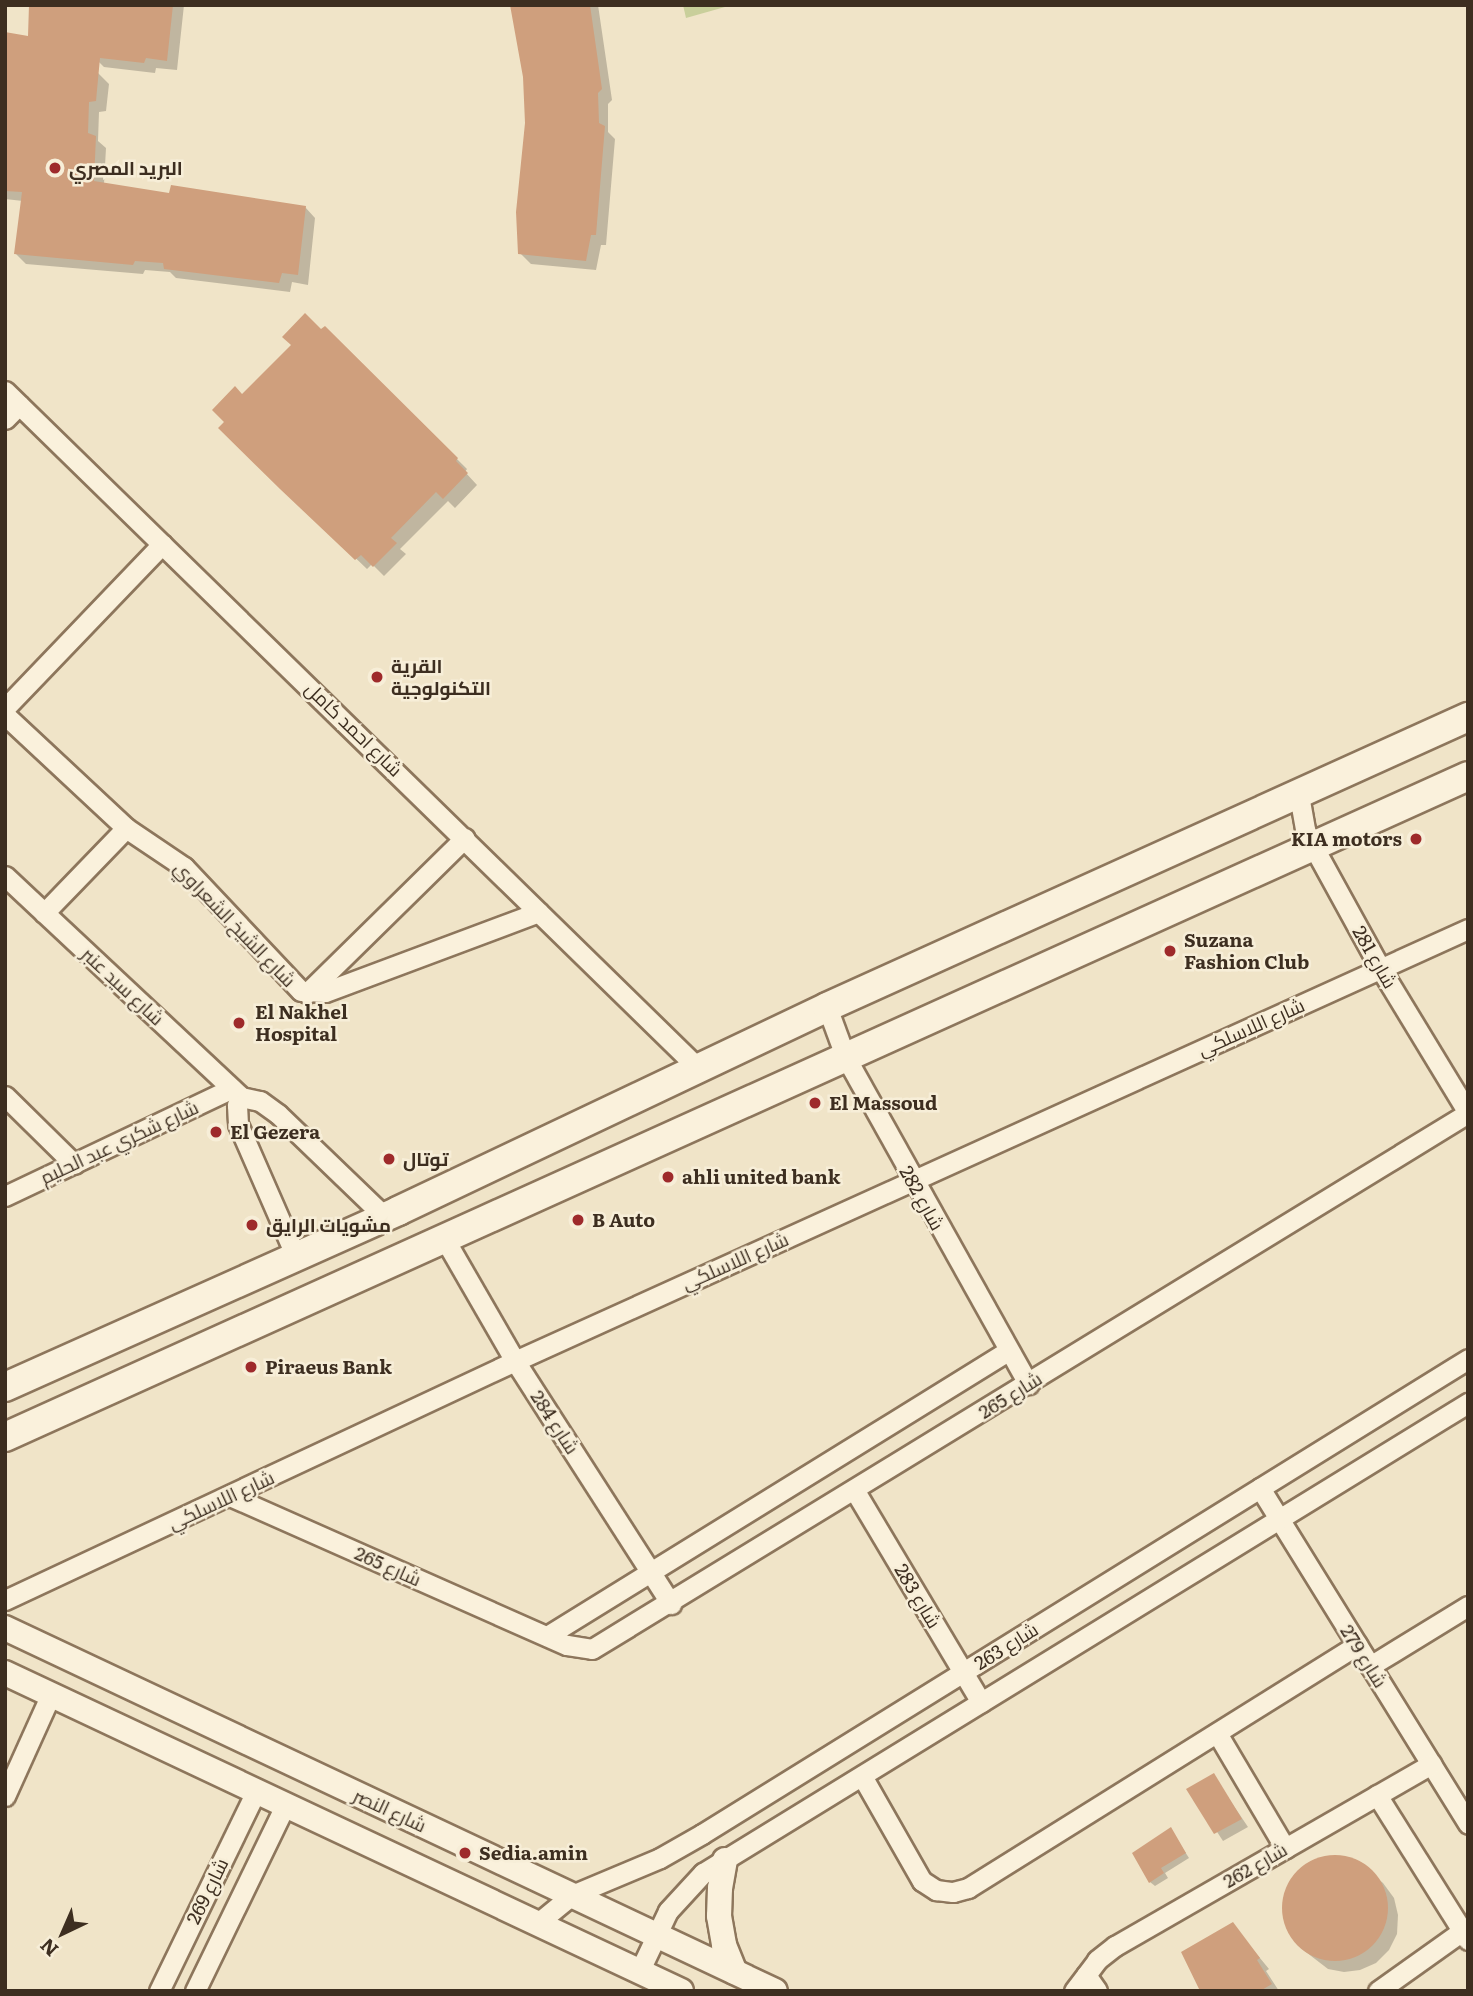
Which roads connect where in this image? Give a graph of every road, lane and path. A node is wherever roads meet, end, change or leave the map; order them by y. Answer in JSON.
{"nodes":[{"id":1,"x":12,"y":398,"type":"edge"},
{"id":2,"x":5,"y":419,"type":"edge"},
{"id":3,"x":162,"y":544,"type":"junction"},
{"id":4,"x":5,"y":708,"type":"edge"},
{"id":5,"x":5,"y":715,"type":"edge"},
{"id":6,"x":1468,"y":717,"type":"edge"},
{"id":7,"x":1468,"y":776,"type":"edge"},
{"id":8,"x":1299,"y":795,"type":"junction"},
{"id":9,"x":126,"y":828,"type":"junction"},
{"id":10,"x":465,"y":838,"type":"junction"},
{"id":11,"x":1313,"y":846,"type":"junction"},
{"id":12,"x":5,"y":876,"type":"edge"},
{"id":13,"x":540,"y":912,"type":"junction"},
{"id":14,"x":44,"y":913,"type":"junction"},
{"id":15,"x":1468,"y":929,"type":"edge"},
{"id":16,"x":1380,"y":968,"type":"junction"},
{"id":17,"x":307,"y":993,"type":"junction"},
{"id":18,"x":827,"y":1007,"type":"junction"},
{"id":19,"x":845,"y":1056,"type":"junction"},
{"id":20,"x":700,"y":1070,"type":"junction"},
{"id":21,"x":236,"y":1093,"type":"junction"},
{"id":22,"x":5,"y":1096,"type":"edge"},
{"id":23,"x":1468,"y":1113,"type":"edge"},
{"id":24,"x":74,"y":1164,"type":"junction"},
{"id":25,"x":912,"y":1180,"type":"junction"},
{"id":26,"x":5,"y":1196,"type":"edge"},
{"id":27,"x":384,"y":1217,"type":"junction"},
{"id":28,"x":444,"y":1238,"type":"junction"},
{"id":29,"x":296,"y":1257,"type":"junction"},
{"id":30,"x":1008,"y":1351,"type":"junction"},
{"id":31,"x":1468,"y":1359,"type":"edge"},
{"id":32,"x":515,"y":1361,"type":"junction"},
{"id":33,"x":1028,"y":1384,"type":"junction"},
{"id":34,"x":5,"y":1387,"type":"edge"},
{"id":35,"x":1468,"y":1403,"type":"edge"},
{"id":36,"x":5,"y":1437,"type":"edge"},
{"id":37,"x":1260,"y":1488,"type":"junction"},
{"id":38,"x":855,"y":1490,"type":"junction"},
{"id":39,"x":230,"y":1496,"type":"junction"},
{"id":40,"x":1279,"y":1519,"type":"junction"},
{"id":41,"x":650,"y":1572,"type":"junction"},
{"id":42,"x":5,"y":1600,"type":"edge"},
{"id":43,"x":671,"y":1604,"type":"junction"},
{"id":44,"x":1468,"y":1606,"type":"edge"},
{"id":45,"x":5,"y":1628,"type":"edge"},
{"id":46,"x":547,"y":1636,"type":"junction"},
{"id":47,"x":1357,"y":1645,"type":"junction"},
{"id":48,"x":1370,"y":1666,"type":"junction"},
{"id":49,"x":963,"y":1672,"type":"junction"},
{"id":50,"x":5,"y":1673,"type":"edge"},
{"id":51,"x":51,"y":1694,"type":"junction"},
{"id":52,"x":981,"y":1702,"type":"junction"},
{"id":53,"x":1217,"y":1732,"type":"junction"},
{"id":54,"x":1431,"y":1764,"type":"junction"},
{"id":55,"x":862,"y":1776,"type":"junction"},
{"id":56,"x":256,"y":1791,"type":"junction"},
{"id":57,"x":1377,"y":1795,"type":"junction"},
{"id":58,"x":5,"y":1796,"type":"edge"},
{"id":59,"x":286,"y":1804,"type":"junction"},
{"id":60,"x":1468,"y":1824,"type":"edge"},
{"id":61,"x":1285,"y":1848,"type":"junction"},
{"id":62,"x":726,"y":1860,"type":"junction"},
{"id":63,"x":572,"y":1895,"type":"junction"},
{"id":64,"x":539,"y":1922,"type":"junction"},
{"id":65,"x":656,"y":1935,"type":"junction"},
{"id":66,"x":1465,"y":1936,"type":"edge"},
{"id":67,"x":640,"y":1970,"type":"junction"},
{"id":68,"x":734,"y":1972,"type":"junction"},
{"id":69,"x":1086,"y":1986,"type":"edge"},
{"id":70,"x":159,"y":1991,"type":"edge"},
{"id":71,"x":195,"y":1991,"type":"edge"},
{"id":72,"x":681,"y":1991,"type":"edge"},
{"id":73,"x":775,"y":1991,"type":"edge"},
{"id":74,"x":1378,"y":1991,"type":"edge"}],
"edges":[{"from":1,"to":2,"type":"street"},
{"from":1,"to":3,"type":"street","name":"شارع احمد كامل"},
{"from":3,"to":4,"type":"street"},
{"from":3,"to":10,"type":"street","name":"شارع احمد كامل"},
{"from":5,"to":9,"type":"street","name":"شارع الشيخ الشعراوي"},
{"from":6,"to":8,"type":"main road"},
{"from":7,"to":11,"type":"main road"},
{"from":8,"to":11,"type":"street","name":"شارع 281"},
{"from":8,"to":18,"type":"main road"},
{"from":9,"to":14,"type":"street"},
{"from":9,"to":17,"type":"street","name":"شارع الشيخ الشعراوي"},
{"from":10,"to":13,"type":"street","name":"شارع احمد كامل"},
{"from":10,"to":17,"type":"street","name":"شارع الشيخ الشعراوي"},
{"from":11,"to":16,"type":"street","name":"شارع 281"},
{"from":11,"to":19,"type":"main road"},
{"from":12,"to":14,"type":"street","name":"شارع سيد عنبر"},
{"from":13,"to":17,"type":"street","name":"شارع الشيخ الشعراوي"},
{"from":13,"to":20,"type":"street","name":"شارع احمد كامل"},
{"from":14,"to":21,"type":"street","name":"شارع سيد عنبر"},
{"from":15,"to":16,"type":"street","name":"شارع اللاسلكي"},
{"from":16,"to":23,"type":"street","name":"شارع 281"},
{"from":16,"to":25,"type":"street","name":"شارع اللاسلكي"},
{"from":18,"to":19,"type":"street","name":"شارع 282"},
{"from":18,"to":20,"type":"main road"},
{"from":19,"to":25,"type":"street","name":"شارع 282"},
{"from":19,"to":28,"type":"main road"},
{"from":20,"to":27,"type":"main road"},
{"from":21,"to":24,"type":"street","name":"شارع شكري عبد الحليم"},
{"from":21,"to":27,"type":"street","name":"شارع سيد عنبر"},
{"from":21,"to":29,"type":"street"},
{"from":22,"to":24,"type":"street"},
{"from":23,"to":33,"type":"street","name":"شارع 265"},
{"from":24,"to":26,"type":"street","name":"شارع شكري عبد الحليم"},
{"from":25,"to":30,"type":"street","name":"شارع 282"},
{"from":25,"to":32,"type":"street","name":"شارع اللاسلكي"},
{"from":27,"to":29,"type":"main road"},
{"from":28,"to":32,"type":"street","name":"شارع 284"},
{"from":28,"to":36,"type":"main road"},
{"from":29,"to":34,"type":"main road"},
{"from":30,"to":33,"type":"street","name":"شارع 282"},
{"from":30,"to":41,"type":"street","name":"شارع 265"},
{"from":31,"to":37,"type":"street","name":"شارع 263"},
{"from":32,"to":39,"type":"street","name":"شارع اللاسلكي"},
{"from":32,"to":41,"type":"street","name":"شارع 284"},
{"from":33,"to":38,"type":"street","name":"شارع 265"},
{"from":35,"to":40,"type":"street","name":"شارع 263"},
{"from":37,"to":40,"type":"street","name":"شارع 279"},
{"from":37,"to":49,"type":"street","name":"شارع 263"},
{"from":38,"to":43,"type":"street","name":"شارع 265"},
{"from":38,"to":49,"type":"street","name":"شارع 283"},
{"from":39,"to":42,"type":"street","name":"شارع اللاسلكي"},
{"from":39,"to":46,"type":"street","name":"شارع 265"},
{"from":40,"to":47,"type":"street","name":"شارع 279"},
{"from":40,"to":52,"type":"street","name":"شارع 263"},
{"from":41,"to":43,"type":"street","name":"شارع 284"},
{"from":41,"to":46,"type":"street","name":"شارع 265"},
{"from":43,"to":46,"type":"street","name":"شارع 265"},
{"from":44,"to":48,"type":"street"},
{"from":45,"to":63,"type":"street","name":"شارع النصر"},
{"from":47,"to":48,"type":"street","name":"شارع 279"},
{"from":47,"to":53,"type":"street"},
{"from":48,"to":54,"type":"street","name":"شارع 279"},
{"from":49,"to":52,"type":"street","name":"شارع 283"},
{"from":49,"to":63,"type":"street","name":"شارع 263"},
{"from":50,"to":51,"type":"street","name":"شارع النصر"},
{"from":51,"to":56,"type":"street","name":"شارع النصر"},
{"from":51,"to":58,"type":"street"},
{"from":52,"to":55,"type":"street","name":"شارع 263"},
{"from":53,"to":55,"type":"street"},
{"from":53,"to":61,"type":"street"},
{"from":54,"to":57,"type":"street","name":"شارع 262"},
{"from":54,"to":60,"type":"street","name":"شارع 279"},
{"from":55,"to":62,"type":"street","name":"شارع 263"},
{"from":56,"to":59,"type":"street","name":"شارع النصر"},
{"from":56,"to":70,"type":"street","name":"شارع 269"},
{"from":57,"to":61,"type":"street","name":"شارع 262"},
{"from":57,"to":66,"type":"street"},
{"from":59,"to":64,"type":"street","name":"شارع النصر"},
{"from":59,"to":71,"type":"street","name":"شارع 269"},
{"from":61,"to":69,"type":"street","name":"شارع 262"},
{"from":62,"to":65,"type":"street","name":"شارع 263"},
{"from":62,"to":68,"type":"street"},
{"from":63,"to":64,"type":"street","name":"شارع 263"},
{"from":63,"to":65,"type":"street","name":"شارع النصر"},
{"from":64,"to":67,"type":"street","name":"شارع النصر"},
{"from":65,"to":67,"type":"street","name":"شارع 263"},
{"from":65,"to":68,"type":"street","name":"شارع النصر"},
{"from":66,"to":74,"type":"street"},
{"from":67,"to":72,"type":"street","name":"شارع النصر"},
{"from":68,"to":73,"type":"street","name":"شارع النصر"}]}
